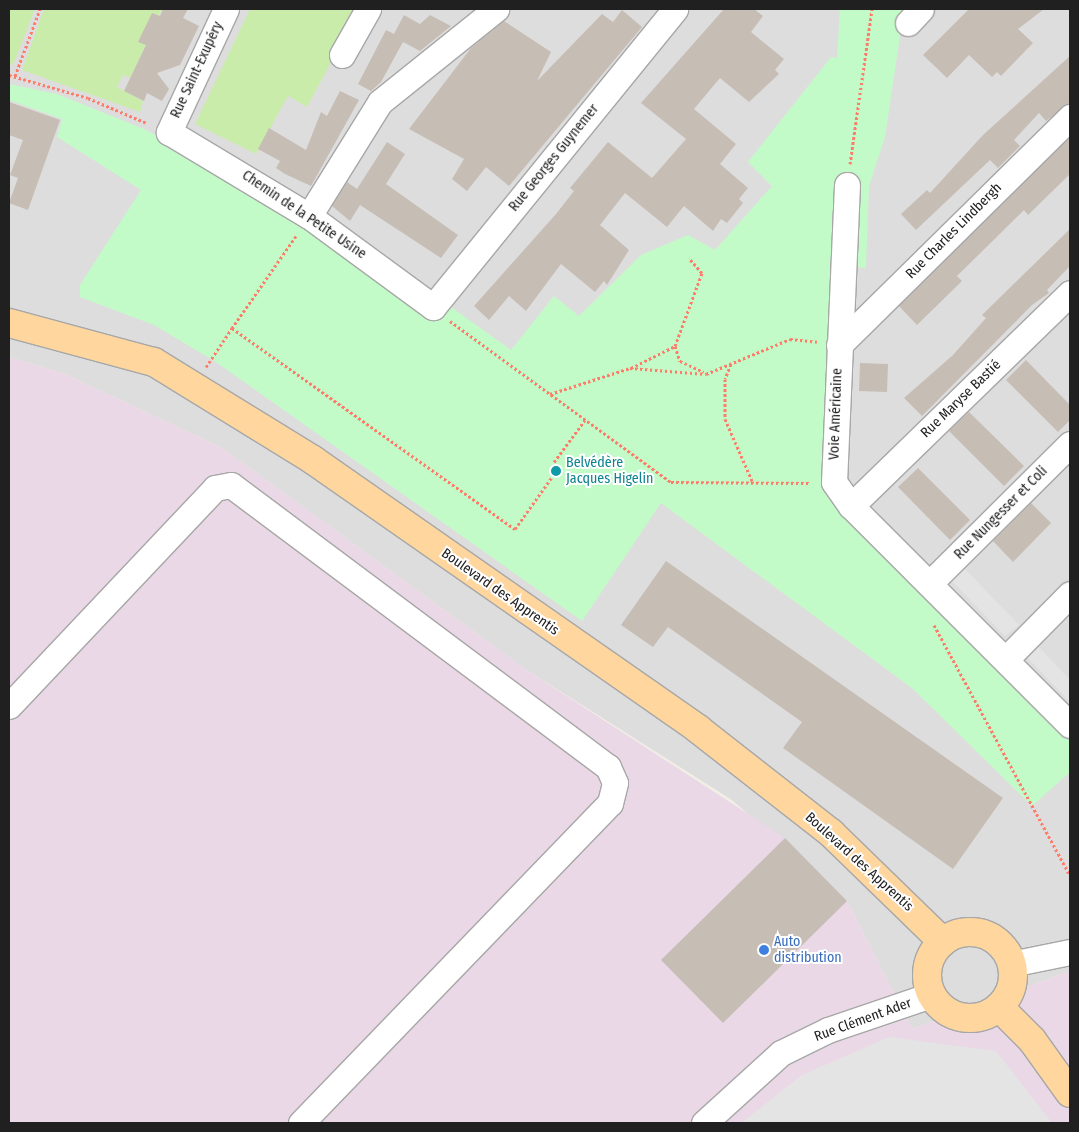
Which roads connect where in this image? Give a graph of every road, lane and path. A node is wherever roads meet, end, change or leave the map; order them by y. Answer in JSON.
{"nodes":[{"id":1,"x":40,"y":9,"type":"edge"},
{"id":2,"x":226,"y":9,"type":"edge"},
{"id":3,"x":368,"y":9,"type":"edge"},
{"id":4,"x":496,"y":9,"type":"edge"},
{"id":5,"x":674,"y":9,"type":"edge"},
{"id":6,"x":872,"y":9,"type":"edge"},
{"id":7,"x":342,"y":55,"type":"dead end"},
{"id":8,"x":9,"y":75,"type":"edge"},
{"id":9,"x":14,"y":76,"type":"junction"},
{"id":10,"x":1070,"y":117,"type":"edge"},
{"id":11,"x":169,"y":132,"type":"junction"},
{"id":12,"x":846,"y":185,"type":"joint"},
{"id":13,"x":309,"y":216,"type":"junction"},
{"id":14,"x":281,"y":257,"type":"dead end"},
{"id":15,"x":689,"y":258,"type":"dead end"},
{"id":16,"x":1070,"y":293,"type":"edge"},
{"id":17,"x":433,"y":307,"type":"junction"},
{"id":18,"x":9,"y":323,"type":"edge"},
{"id":19,"x":232,"y":328,"type":"junction"},
{"id":20,"x":839,"y":345,"type":"junction"},
{"id":21,"x":675,"y":346,"type":"junction"},
{"id":22,"x":731,"y":363,"type":"junction"},
{"id":23,"x":630,"y":368,"type":"junction"},
{"id":24,"x":204,"y":369,"type":"dead end"},
{"id":25,"x":706,"y":374,"type":"junction"},
{"id":26,"x":549,"y":394,"type":"junction"},
{"id":27,"x":585,"y":420,"type":"junction"},
{"id":28,"x":1070,"y":444,"type":"edge"},
{"id":29,"x":554,"y":462,"type":"dead end"},
{"id":30,"x":552,"y":477,"type":"dead end"},
{"id":31,"x":834,"y":482,"type":"junction"},
{"id":32,"x":753,"y":483,"type":"junction"},
{"id":33,"x":851,"y":506,"type":"junction"},
{"id":34,"x":931,"y":582,"type":"junction"},
{"id":35,"x":1070,"y":594,"type":"edge"},
{"id":36,"x":932,"y":622,"type":"dead end"},
{"id":37,"x":1006,"y":659,"type":"junction"},
{"id":38,"x":9,"y":706,"type":"edge"},
{"id":39,"x":1070,"y":725,"type":"edge"},
{"id":40,"x":1070,"y":875,"type":"edge"},
{"id":41,"x":943,"y":942,"type":"junction"},
{"id":42,"x":1070,"y":952,"type":"edge"},
{"id":43,"x":1011,"y":964,"type":"junction"},
{"id":44,"x":931,"y":995,"type":"junction"},
{"id":45,"x":999,"y":1007,"type":"junction"},
{"id":46,"x":1070,"y":1093,"type":"edge"},
{"id":47,"x":300,"y":1123,"type":"edge"},
{"id":48,"x":704,"y":1123,"type":"edge"}],
"edges":[{"from":1,"to":9,"type":"path"},
{"from":2,"to":11,"type":"street","name":"Rue Saint-Exupéry"},
{"from":3,"to":7,"type":"street"},
{"from":4,"to":13,"type":"street"},
{"from":5,"to":17,"type":"street","name":"Rue Georges Guynemer"},
{"from":6,"to":12,"type":"path"},
{"from":8,"to":9,"type":"path"},
{"from":9,"to":11,"type":"path"},
{"from":10,"to":20,"type":"street","name":"Rue Charles Lindbergh"},
{"from":11,"to":13,"type":"street","name":"Chemin de la Petite Usine"},
{"from":12,"to":20,"type":"street","name":"Voie Américaine"},
{"from":13,"to":17,"type":"street","name":"Chemin de la Petite Usine"},
{"from":14,"to":19,"type":"path"},
{"from":15,"to":21,"type":"path"},
{"from":16,"to":33,"type":"street","name":"Rue Maryse Bastié"},
{"from":17,"to":26,"type":"path"},
{"from":18,"to":41,"type":"main road","name":"Boulevard des Apprentis"},
{"from":19,"to":24,"type":"path"},
{"from":19,"to":30,"type":"path"},
{"from":20,"to":22,"type":"path"},
{"from":20,"to":31,"type":"street","name":"Voie Américaine"},
{"from":21,"to":23,"type":"path"},
{"from":21,"to":25,"type":"path"},
{"from":22,"to":25,"type":"path"},
{"from":22,"to":32,"type":"path"},
{"from":23,"to":25,"type":"path"},
{"from":23,"to":26,"type":"path"},
{"from":26,"to":27,"type":"path"},
{"from":27,"to":29,"type":"path"},
{"from":27,"to":32,"type":"path"},
{"from":28,"to":34,"type":"street","name":"Rue Nungesser et Coli"},
{"from":31,"to":32,"type":"path"},
{"from":31,"to":33,"type":"street"},
{"from":33,"to":34,"type":"street"},
{"from":34,"to":37,"type":"street"},
{"from":35,"to":37,"type":"street"},
{"from":36,"to":40,"type":"path"},
{"from":37,"to":39,"type":"street"},
{"from":38,"to":47,"type":"street"},
{"from":41,"to":43,"type":"main road"},
{"from":41,"to":44,"type":"main road"},
{"from":42,"to":43,"type":"street"},
{"from":43,"to":45,"type":"main road"},
{"from":44,"to":45,"type":"main road"},
{"from":44,"to":48,"type":"street","name":"Rue Clément Ader"},
{"from":45,"to":46,"type":"main road"}]}
